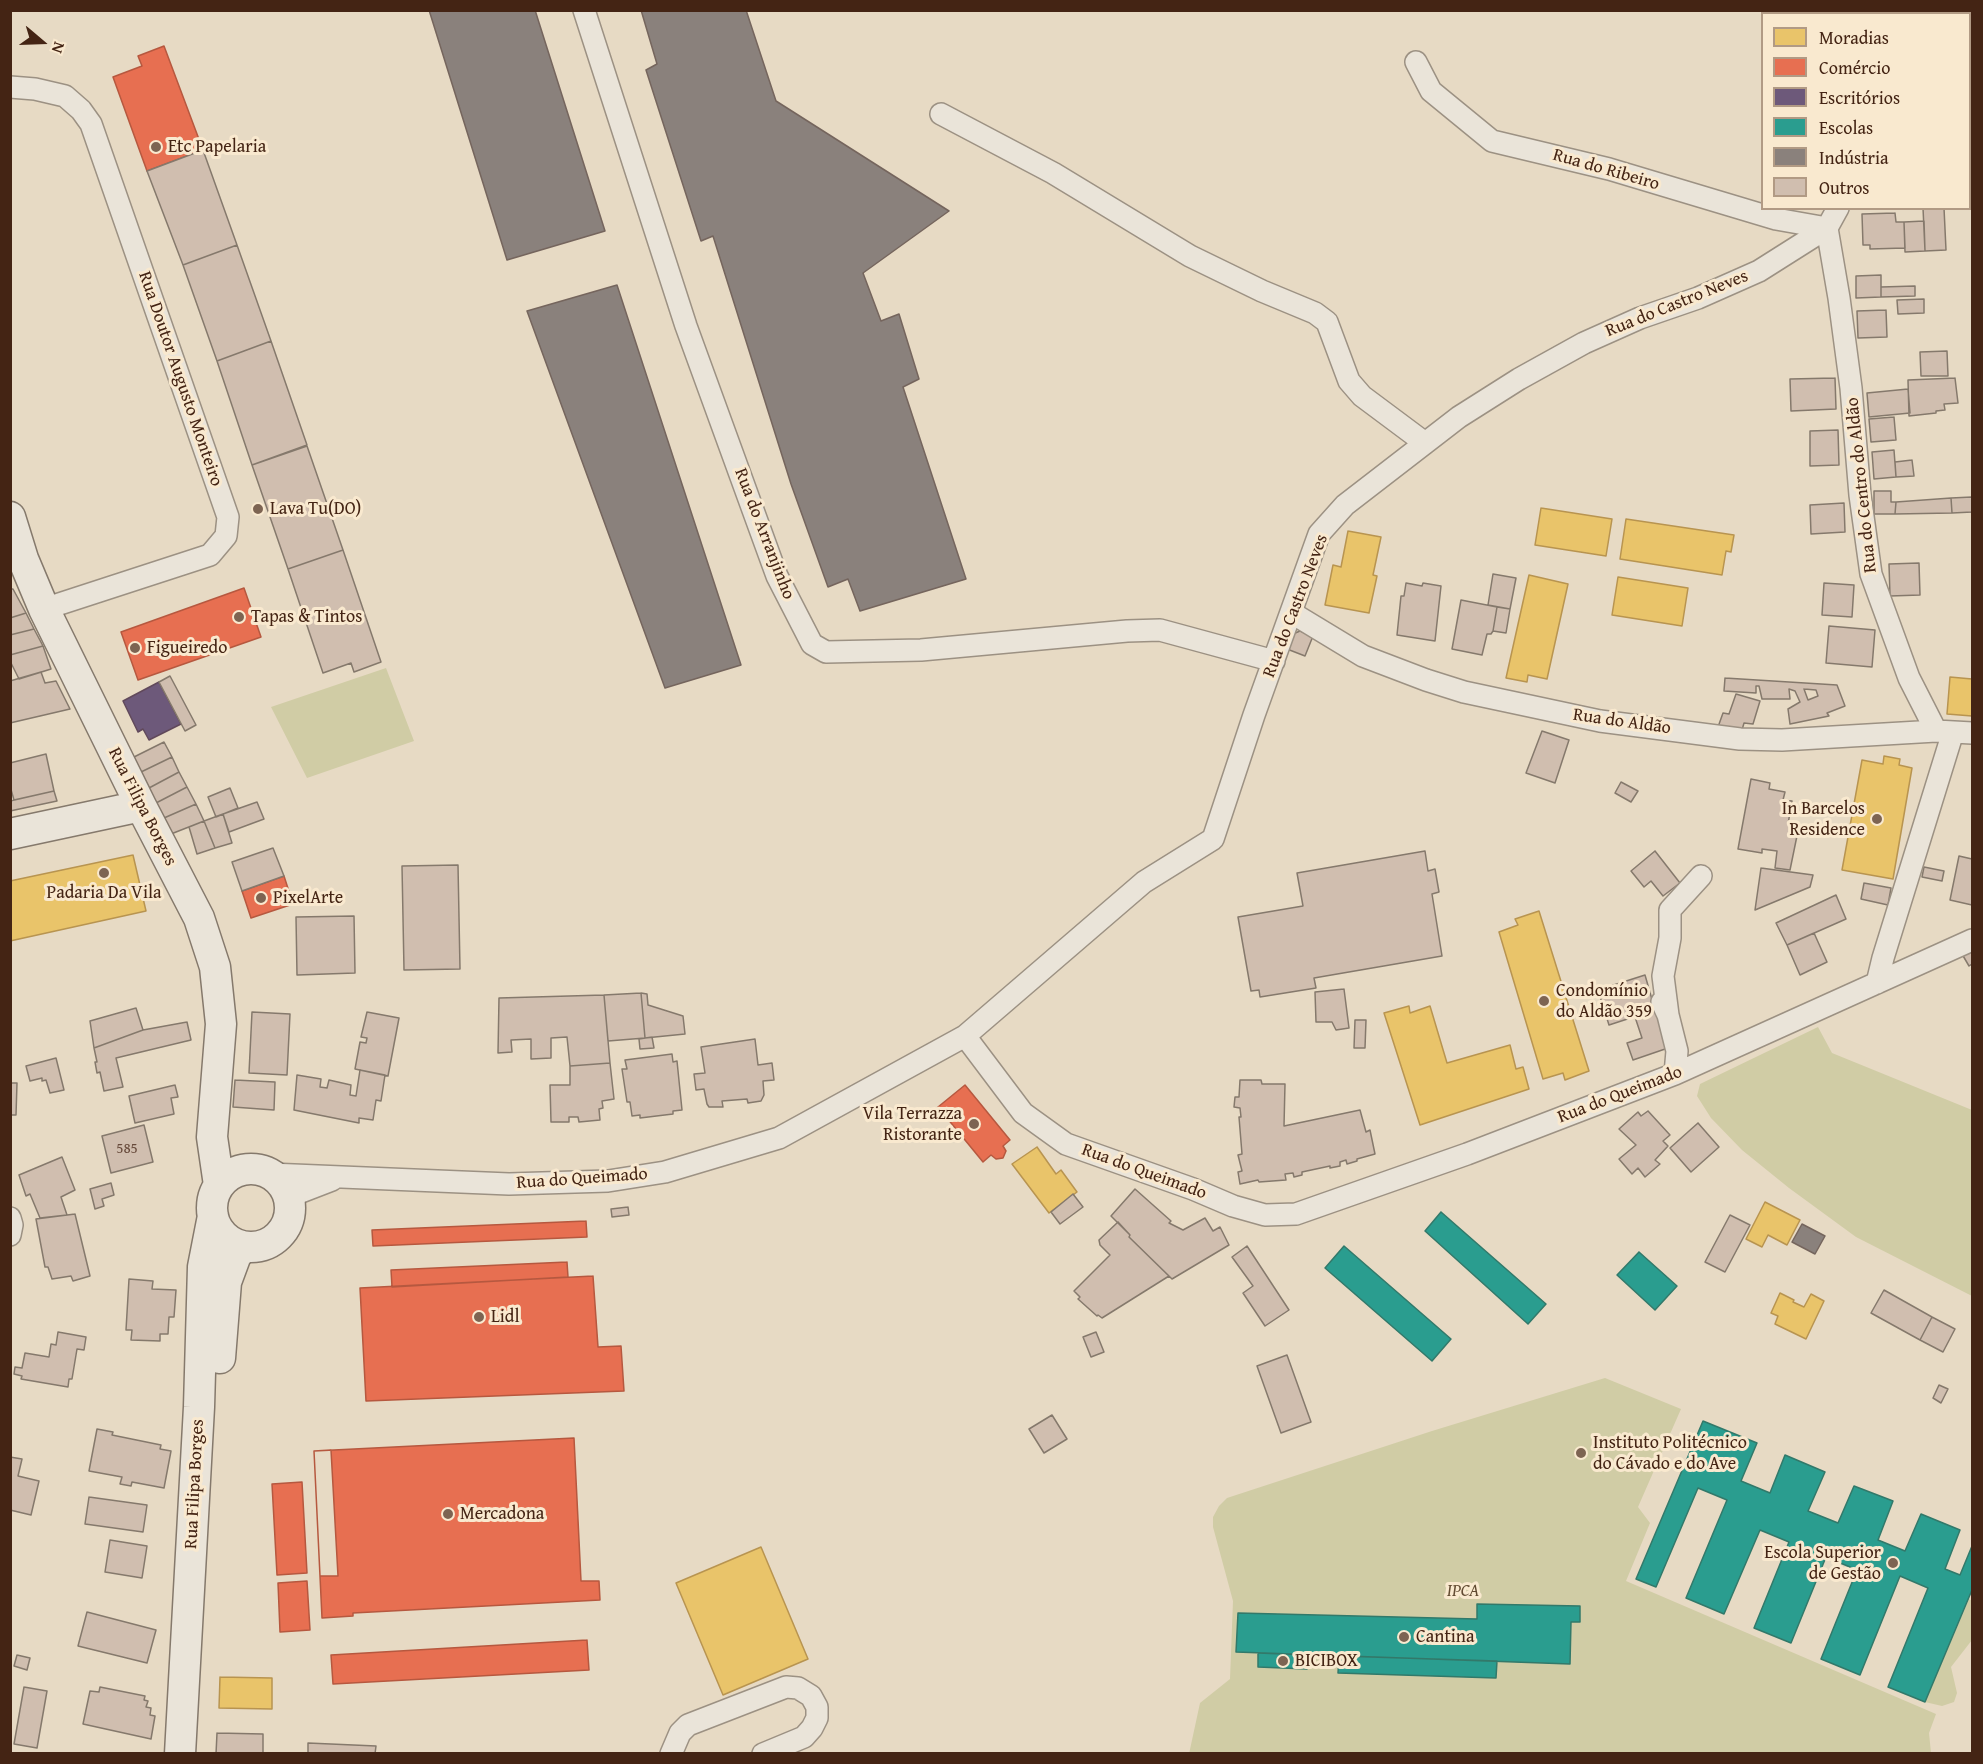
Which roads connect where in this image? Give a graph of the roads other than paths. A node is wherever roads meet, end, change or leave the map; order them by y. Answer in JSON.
{"nodes":[{"id":1,"x":584,"y":10,"type":"edge"},
{"id":2,"x":1416,"y":62,"type":"dead end"},
{"id":3,"x":10,"y":87,"type":"edge"},
{"id":4,"x":941,"y":114,"type":"dead end"},
{"id":5,"x":1837,"y":210,"type":"edge"},
{"id":6,"x":1827,"y":228,"type":"junction"},
{"id":7,"x":1425,"y":443,"type":"junction"},
{"id":8,"x":10,"y":516,"type":"edge"},
{"id":9,"x":44,"y":609,"type":"junction"},
{"id":10,"x":1292,"y":613,"type":"junction"},
{"id":11,"x":1274,"y":661,"type":"junction"},
{"id":12,"x":1954,"y":732,"type":"edge"},
{"id":13,"x":141,"y":807,"type":"junction"},
{"id":14,"x":10,"y":834,"type":"edge"},
{"id":15,"x":1701,"y":876,"type":"dead end"},
{"id":16,"x":1972,"y":940,"type":"edge"},
{"id":17,"x":1877,"y":983,"type":"junction"},
{"id":18,"x":1656,"y":987,"type":"dead end"},
{"id":19,"x":1668,"y":1015,"type":"junction"},
{"id":20,"x":965,"y":1036,"type":"junction"},
{"id":21,"x":1675,"y":1074,"type":"junction"},
{"id":22,"x":214,"y":1110,"type":"junction"},
{"id":23,"x":340,"y":1176,"type":"junction"},
{"id":24,"x":272,"y":1180,"type":"junction"},
{"id":25,"x":219,"y":1185,"type":"junction"},
{"id":26,"x":213,"y":1216,"type":"junction"},
{"id":27,"x":10,"y":1218,"type":"edge"},
{"id":28,"x":10,"y":1235,"type":"edge"},
{"id":29,"x":244,"y":1247,"type":"junction"},
{"id":30,"x":180,"y":1754,"type":"edge"},
{"id":31,"x":202,"y":1754,"type":"edge"},
{"id":32,"x":671,"y":1754,"type":"edge"},
{"id":33,"x":763,"y":1754,"type":"edge"}],
"edges":[{"from":1,"to":11,"type":"street","name":"Rua do Arranjinho"},
{"from":2,"to":6,"type":"street","name":"Rua do Ribeiro"},
{"from":3,"to":9,"type":"street","name":"Rua Doutor Augusto Monteiro"},
{"from":4,"to":7,"type":"street"},
{"from":5,"to":6,"type":"street"},
{"from":6,"to":7,"type":"street","name":"Rua do Castro Neves"},
{"from":6,"to":12,"type":"street","name":"Rua do Centro do Aldão"},
{"from":7,"to":10,"type":"street","name":"Rua do Castro Neves"},
{"from":8,"to":9,"type":"main road","name":"Rua Filipa Borges"},
{"from":9,"to":13,"type":"main road","name":"Rua Filipa Borges"},
{"from":10,"to":11,"type":"street","name":"Rua do Castro Neves"},
{"from":10,"to":12,"type":"street","name":"Rua do Aldão"},
{"from":11,"to":20,"type":"street","name":"Rua do Castro Neves"},
{"from":12,"to":17,"type":"street"},
{"from":13,"to":14,"type":"main road"},
{"from":13,"to":22,"type":"main road","name":"Rua Filipa Borges"},
{"from":15,"to":19,"type":"street"},
{"from":16,"to":17,"type":"street","name":"Rua do Queimado"},
{"from":17,"to":21,"type":"street","name":"Rua do Queimado"},
{"from":18,"to":19,"type":"street"},
{"from":19,"to":21,"type":"street"},
{"from":20,"to":21,"type":"street","name":"Rua do Queimado"},
{"from":20,"to":23,"type":"street","name":"Rua do Queimado"},
{"from":22,"to":24,"type":"main road","name":"Rua Filipa Borges"},
{"from":22,"to":25,"type":"main road","name":"Rua Filipa Borges"},
{"from":23,"to":24,"type":"street","name":"Rua do Queimado"},
{"from":23,"to":24,"type":"street","name":"Rua do Queimado"},
{"from":24,"to":25,"type":"main road"},
{"from":24,"to":29,"type":"main road"},
{"from":25,"to":26,"type":"main road"},
{"from":26,"to":29,"type":"main road"},
{"from":26,"to":30,"type":"main road","name":"Rua Filipa Borges"},
{"from":27,"to":28,"type":"street"},
{"from":29,"to":31,"type":"main road","name":"Rua Filipa Borges"},
{"from":32,"to":33,"type":"street"}]}
